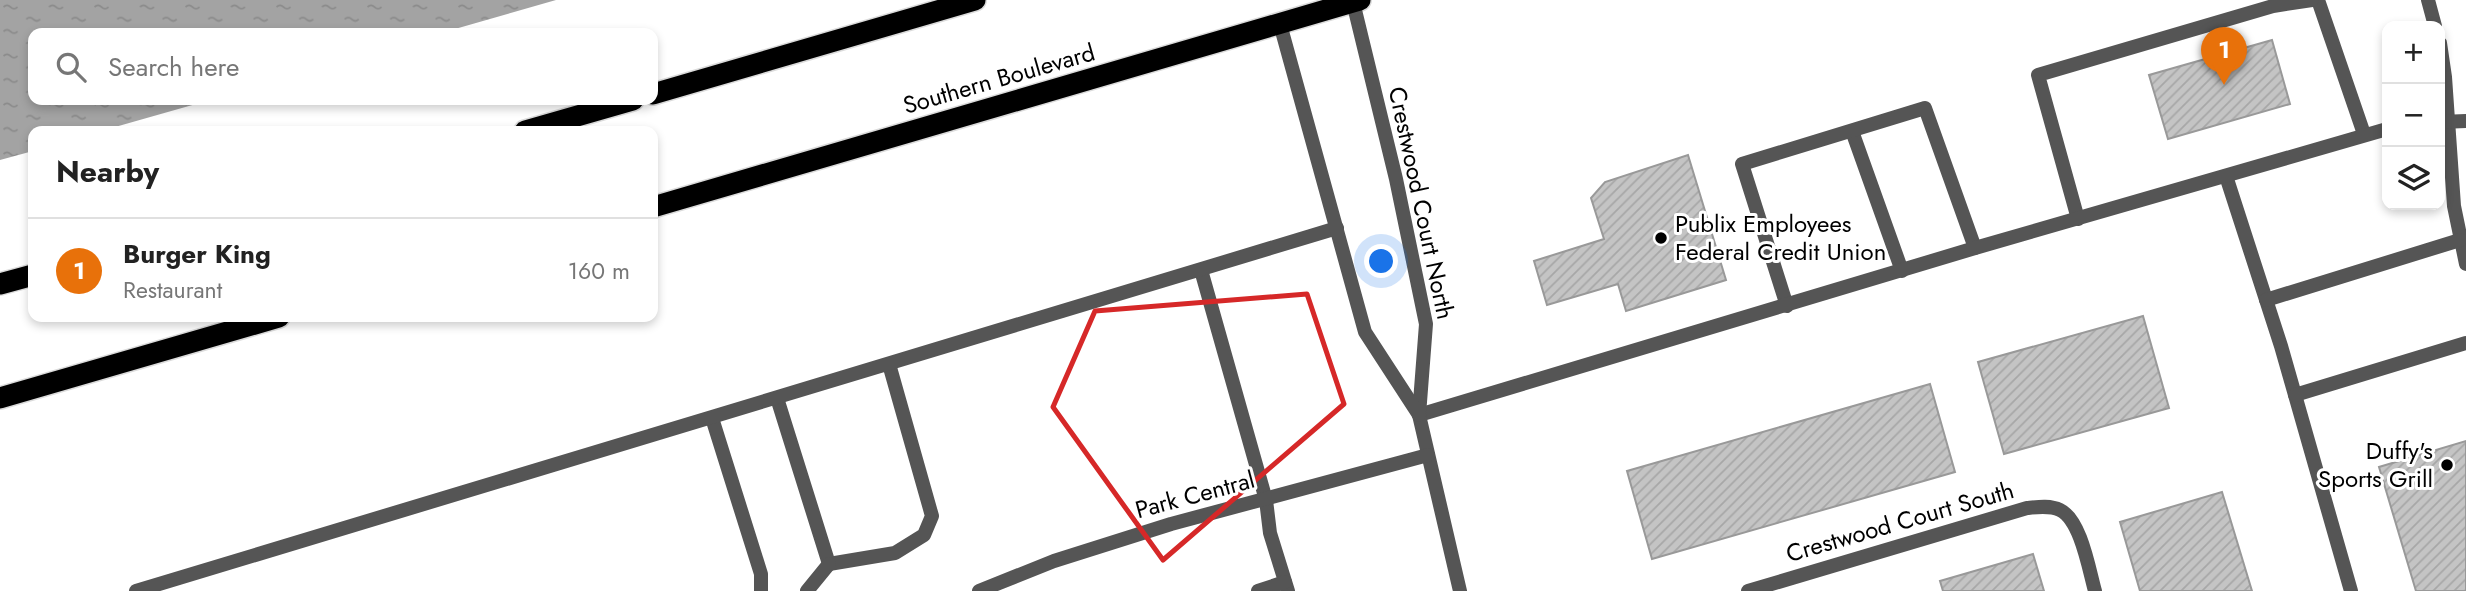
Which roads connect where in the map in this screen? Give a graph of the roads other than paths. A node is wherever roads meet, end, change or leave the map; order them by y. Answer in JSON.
{"nodes":[{"id":1,"x":975,"y":0,"type":"edge"},
{"id":2,"x":1296,"y":0,"type":"edge"},
{"id":3,"x":2312,"y":0,"type":"edge"},
{"id":4,"x":2318,"y":0,"type":"edge"},
{"id":5,"x":2428,"y":0,"type":"edge"},
{"id":6,"x":1357,"y":1,"type":"edge"},
{"id":7,"x":2434,"y":21,"type":"edge"},
{"id":8,"x":1280,"y":24,"type":"junction"},
{"id":9,"x":658,"y":93,"type":"edge"},
{"id":10,"x":616,"y":105,"type":"edge"},
{"id":11,"x":2466,"y":121,"type":"edge"},
{"id":12,"x":2445,"y":122,"type":"edge"},
{"id":13,"x":542,"y":126,"type":"edge"},
{"id":14,"x":2382,"y":130,"type":"edge"},
{"id":15,"x":2445,"y":130,"type":"edge"},
{"id":16,"x":1852,"y":131,"type":"junction"},
{"id":17,"x":2364,"y":134,"type":"junction"},
{"id":18,"x":2226,"y":176,"type":"junction"},
{"id":19,"x":658,"y":207,"type":"edge"},
{"id":20,"x":2078,"y":219,"type":"junction"},
{"id":21,"x":1337,"y":228,"type":"junction"},
{"id":22,"x":2460,"y":240,"type":"junction"},
{"id":23,"x":1975,"y":248,"type":"junction"},
{"id":24,"x":2466,"y":264,"type":"edge"},
{"id":25,"x":1202,"y":270,"type":"junction"},
{"id":26,"x":1902,"y":271,"type":"junction"},
{"id":27,"x":28,"y":276,"type":"edge"},
{"id":28,"x":0,"y":284,"type":"edge"},
{"id":29,"x":2266,"y":300,"type":"junction"},
{"id":30,"x":1787,"y":306,"type":"junction"},
{"id":31,"x":262,"y":322,"type":"edge"},
{"id":32,"x":2466,"y":344,"type":"edge"},
{"id":33,"x":888,"y":364,"type":"junction"},
{"id":34,"x":2295,"y":395,"type":"junction"},
{"id":35,"x":0,"y":398,"type":"edge"},
{"id":36,"x":777,"y":398,"type":"junction"},
{"id":37,"x":1419,"y":415,"type":"junction"},
{"id":38,"x":712,"y":418,"type":"junction"},
{"id":39,"x":1428,"y":455,"type":"junction"},
{"id":40,"x":1266,"y":500,"type":"junction"},
{"id":41,"x":829,"y":564,"type":"junction"},
{"id":42,"x":1287,"y":587,"type":"edge"},
{"id":43,"x":136,"y":591,"type":"edge"},
{"id":44,"x":761,"y":591,"type":"edge"},
{"id":45,"x":807,"y":591,"type":"edge"},
{"id":46,"x":979,"y":591,"type":"edge"},
{"id":47,"x":1258,"y":591,"type":"edge"},
{"id":48,"x":1460,"y":591,"type":"edge"},
{"id":49,"x":1748,"y":591,"type":"edge"},
{"id":50,"x":2095,"y":591,"type":"edge"},
{"id":51,"x":2351,"y":591,"type":"edge"}],
"edges":[{"from":1,"to":9,"type":"highway"},
{"from":2,"to":8,"type":"highway"},
{"from":3,"to":20,"type":"street"},
{"from":4,"to":17,"type":"street"},
{"from":5,"to":7,"type":"street"},
{"from":6,"to":8,"type":"highway","name":"Southern Boulevard"},
{"from":6,"to":37,"type":"street","name":"Crestwood Court North"},
{"from":8,"to":19,"type":"highway","name":"Southern Boulevard"},
{"from":8,"to":21,"type":"street","name":"Crestwood Court North"},
{"from":10,"to":13,"type":"highway"},
{"from":11,"to":12,"type":"street"},
{"from":14,"to":17,"type":"street"},
{"from":15,"to":22,"type":"street"},
{"from":16,"to":23,"type":"street"},
{"from":16,"to":26,"type":"street"},
{"from":16,"to":30,"type":"street"},
{"from":17,"to":18,"type":"street"},
{"from":18,"to":20,"type":"street"},
{"from":18,"to":29,"type":"street"},
{"from":20,"to":23,"type":"street"},
{"from":21,"to":25,"type":"street"},
{"from":21,"to":37,"type":"street","name":"Crestwood Court North"},
{"from":22,"to":24,"type":"street"},
{"from":22,"to":29,"type":"street"},
{"from":23,"to":26,"type":"street"},
{"from":25,"to":33,"type":"street"},
{"from":25,"to":40,"type":"street"},
{"from":26,"to":30,"type":"street"},
{"from":27,"to":28,"type":"highway"},
{"from":29,"to":34,"type":"street"},
{"from":30,"to":37,"type":"street"},
{"from":31,"to":35,"type":"highway"},
{"from":32,"to":34,"type":"street"},
{"from":33,"to":36,"type":"street"},
{"from":33,"to":41,"type":"street"},
{"from":34,"to":51,"type":"street"},
{"from":36,"to":38,"type":"street"},
{"from":36,"to":41,"type":"street"},
{"from":37,"to":39,"type":"street","name":"Crestwood Court North"},
{"from":38,"to":43,"type":"street"},
{"from":38,"to":44,"type":"street"},
{"from":39,"to":40,"type":"street","name":"Park Central"},
{"from":39,"to":48,"type":"street","name":"Crestwood Court North"},
{"from":40,"to":42,"type":"street"},
{"from":40,"to":46,"type":"street","name":"Park Central"},
{"from":41,"to":45,"type":"street"},
{"from":42,"to":47,"type":"street"},
{"from":49,"to":50,"type":"street","name":"Crestwood Court South"}]}
